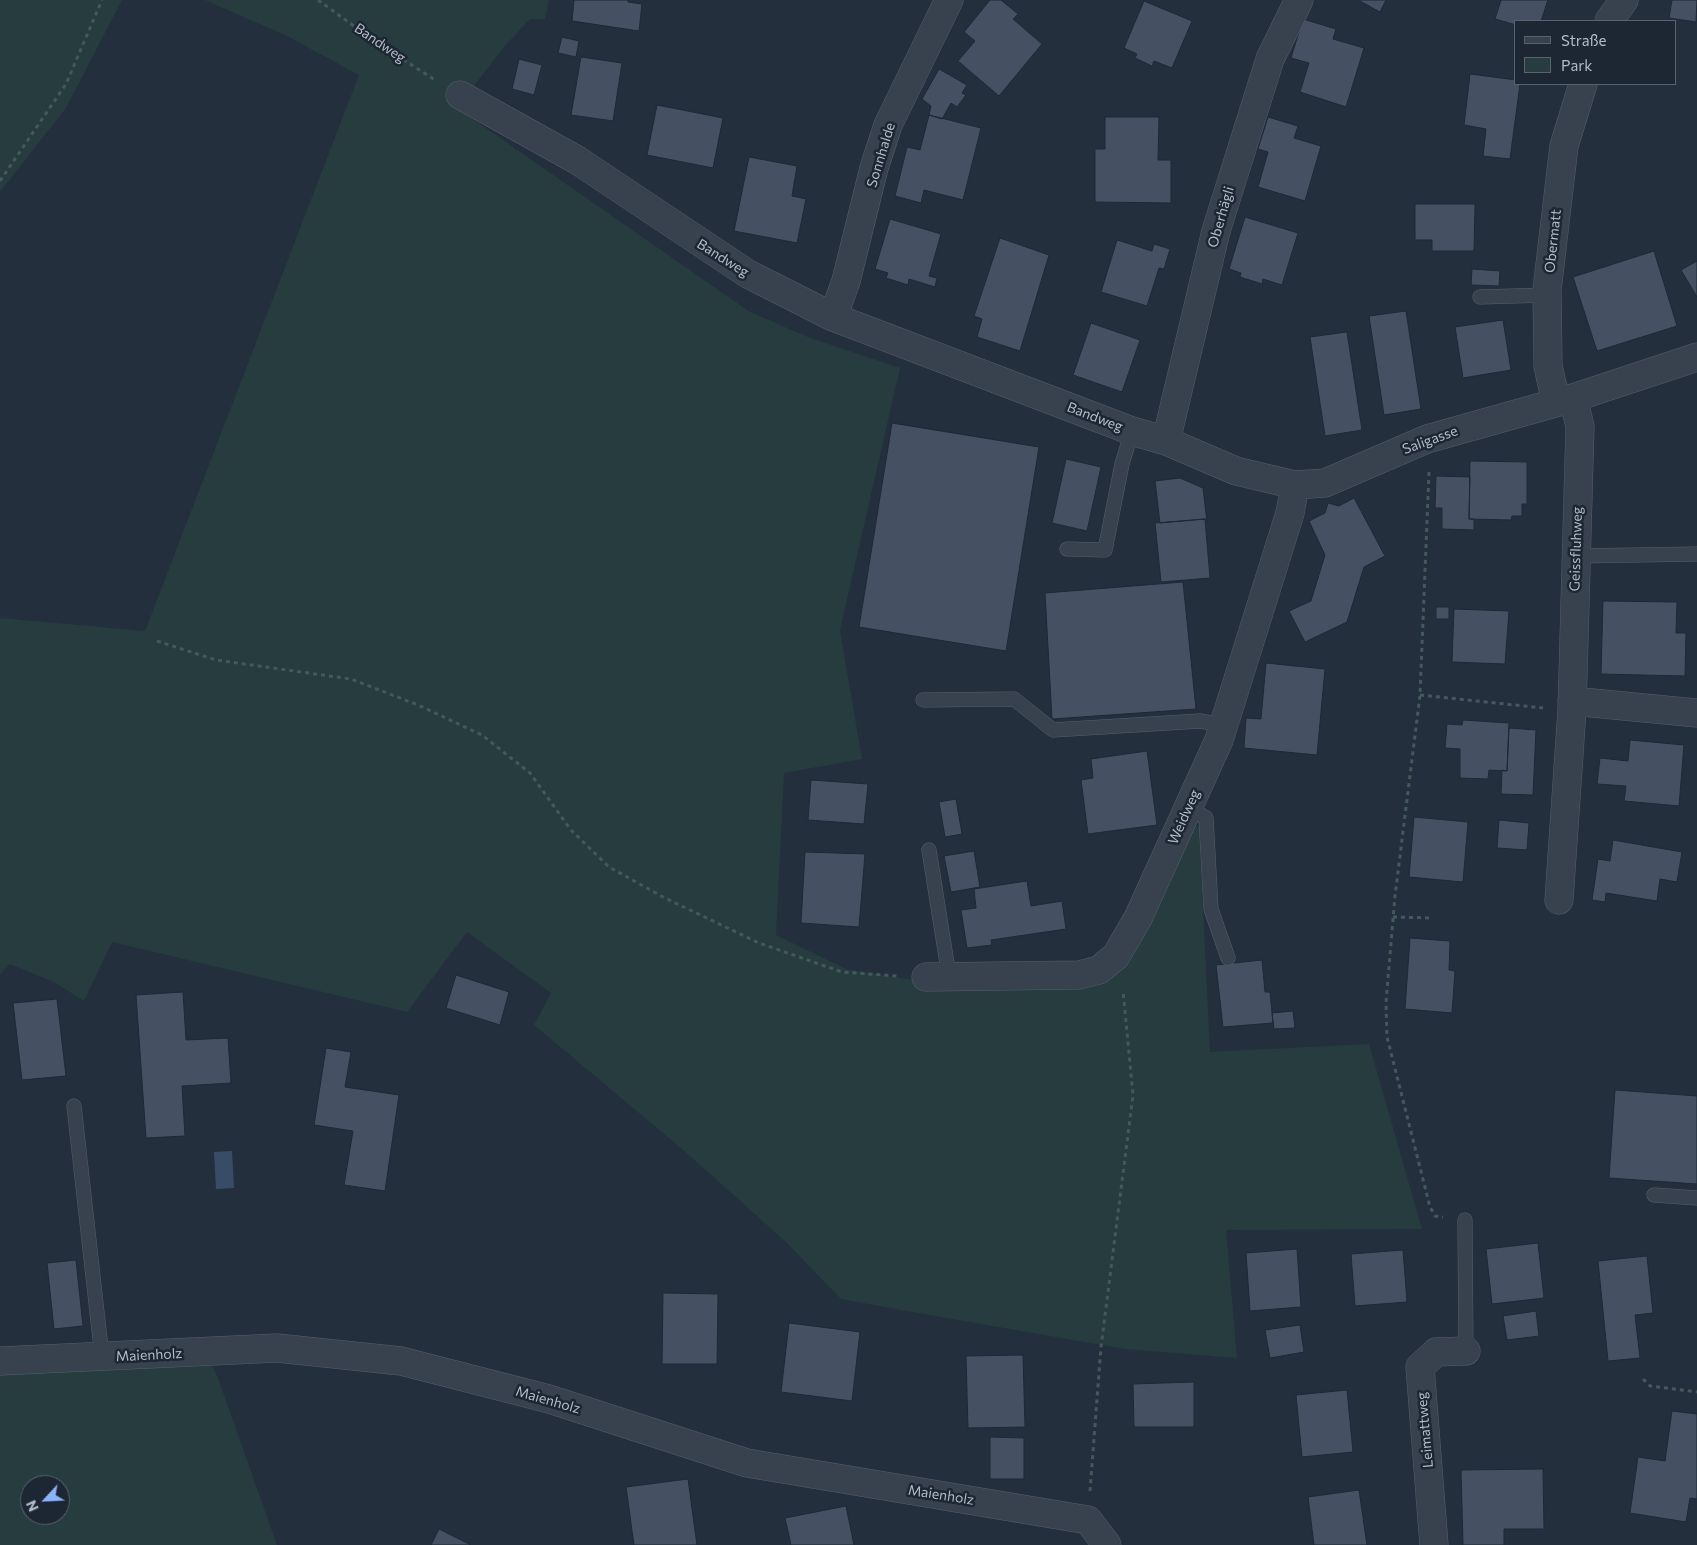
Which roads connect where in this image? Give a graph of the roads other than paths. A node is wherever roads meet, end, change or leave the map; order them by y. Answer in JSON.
{"nodes":[{"id":1,"x":949,"y":0,"type":"edge"},
{"id":2,"x":1299,"y":0,"type":"edge"},
{"id":3,"x":1624,"y":0,"type":"edge"},
{"id":4,"x":1610,"y":20,"type":"edge"},
{"id":5,"x":1584,"y":85,"type":"edge"},
{"id":6,"x":460,"y":95,"type":"road end"},
{"id":7,"x":1548,"y":294,"type":"junction"},
{"id":8,"x":1480,"y":297,"type":"dead end"},
{"id":9,"x":833,"y":317,"type":"junction"},
{"id":10,"x":1697,"y":357,"type":"edge"},
{"id":11,"x":1564,"y":400,"type":"junction"},
{"id":12,"x":1132,"y":431,"type":"junction"},
{"id":13,"x":1166,"y":441,"type":"junction"},
{"id":14,"x":1295,"y":485,"type":"junction"},
{"id":15,"x":1067,"y":549,"type":"dead end"},
{"id":16,"x":1697,"y":554,"type":"edge"},
{"id":17,"x":1576,"y":556,"type":"junction"},
{"id":18,"x":923,"y":700,"type":"dead end"},
{"id":19,"x":1572,"y":706,"type":"junction"},
{"id":20,"x":1697,"y":713,"type":"edge"},
{"id":21,"x":1222,"y":725,"type":"junction"},
{"id":22,"x":1188,"y":806,"type":"junction"},
{"id":23,"x":930,"y":850,"type":"dead end"},
{"id":24,"x":1560,"y":900,"type":"dead end"},
{"id":25,"x":1228,"y":958,"type":"dead end"},
{"id":26,"x":938,"y":977,"type":"joint"},
{"id":27,"x":74,"y":1106,"type":"dead end"},
{"id":28,"x":1654,"y":1195,"type":"dead end"},
{"id":29,"x":1697,"y":1198,"type":"edge"},
{"id":30,"x":1465,"y":1220,"type":"road end"},
{"id":31,"x":1466,"y":1350,"type":"joint"},
{"id":32,"x":102,"y":1357,"type":"junction"},
{"id":33,"x":0,"y":1361,"type":"edge"},
{"id":34,"x":1107,"y":1545,"type":"edge"},
{"id":35,"x":1434,"y":1545,"type":"edge"}],
"edges":[{"from":1,"to":9,"type":"street","name":"Sonnhalde"},
{"from":2,"to":13,"type":"street","name":"Oberhägli"},
{"from":3,"to":4,"type":"street"},
{"from":5,"to":7,"type":"street","name":"Obermatt"},
{"from":6,"to":9,"type":"street","name":"Bandweg"},
{"from":7,"to":8,"type":"lane"},
{"from":7,"to":11,"type":"street","name":"Obermatt"},
{"from":9,"to":12,"type":"street","name":"Bandweg"},
{"from":10,"to":11,"type":"street","name":"Saligasse"},
{"from":11,"to":14,"type":"street","name":"Saligasse"},
{"from":11,"to":17,"type":"street","name":"Geissfluhweg"},
{"from":12,"to":13,"type":"street","name":"Bandweg"},
{"from":12,"to":15,"type":"lane"},
{"from":13,"to":14,"type":"street","name":"Saligasse"},
{"from":14,"to":21,"type":"street","name":"Weidweg"},
{"from":16,"to":17,"type":"lane"},
{"from":17,"to":19,"type":"street","name":"Geissfluhweg"},
{"from":18,"to":21,"type":"lane"},
{"from":19,"to":20,"type":"street"},
{"from":19,"to":24,"type":"street","name":"Geissfluhweg"},
{"from":21,"to":22,"type":"street","name":"Weidweg"},
{"from":22,"to":25,"type":"lane"},
{"from":22,"to":26,"type":"street","name":"Weidweg"},
{"from":23,"to":26,"type":"lane"},
{"from":27,"to":32,"type":"lane"},
{"from":28,"to":29,"type":"lane"},
{"from":30,"to":31,"type":"lane"},
{"from":31,"to":35,"type":"street","name":"Leimattweg"},
{"from":32,"to":33,"type":"street","name":"Maienholz"},
{"from":32,"to":34,"type":"street","name":"Maienholz"}]}
